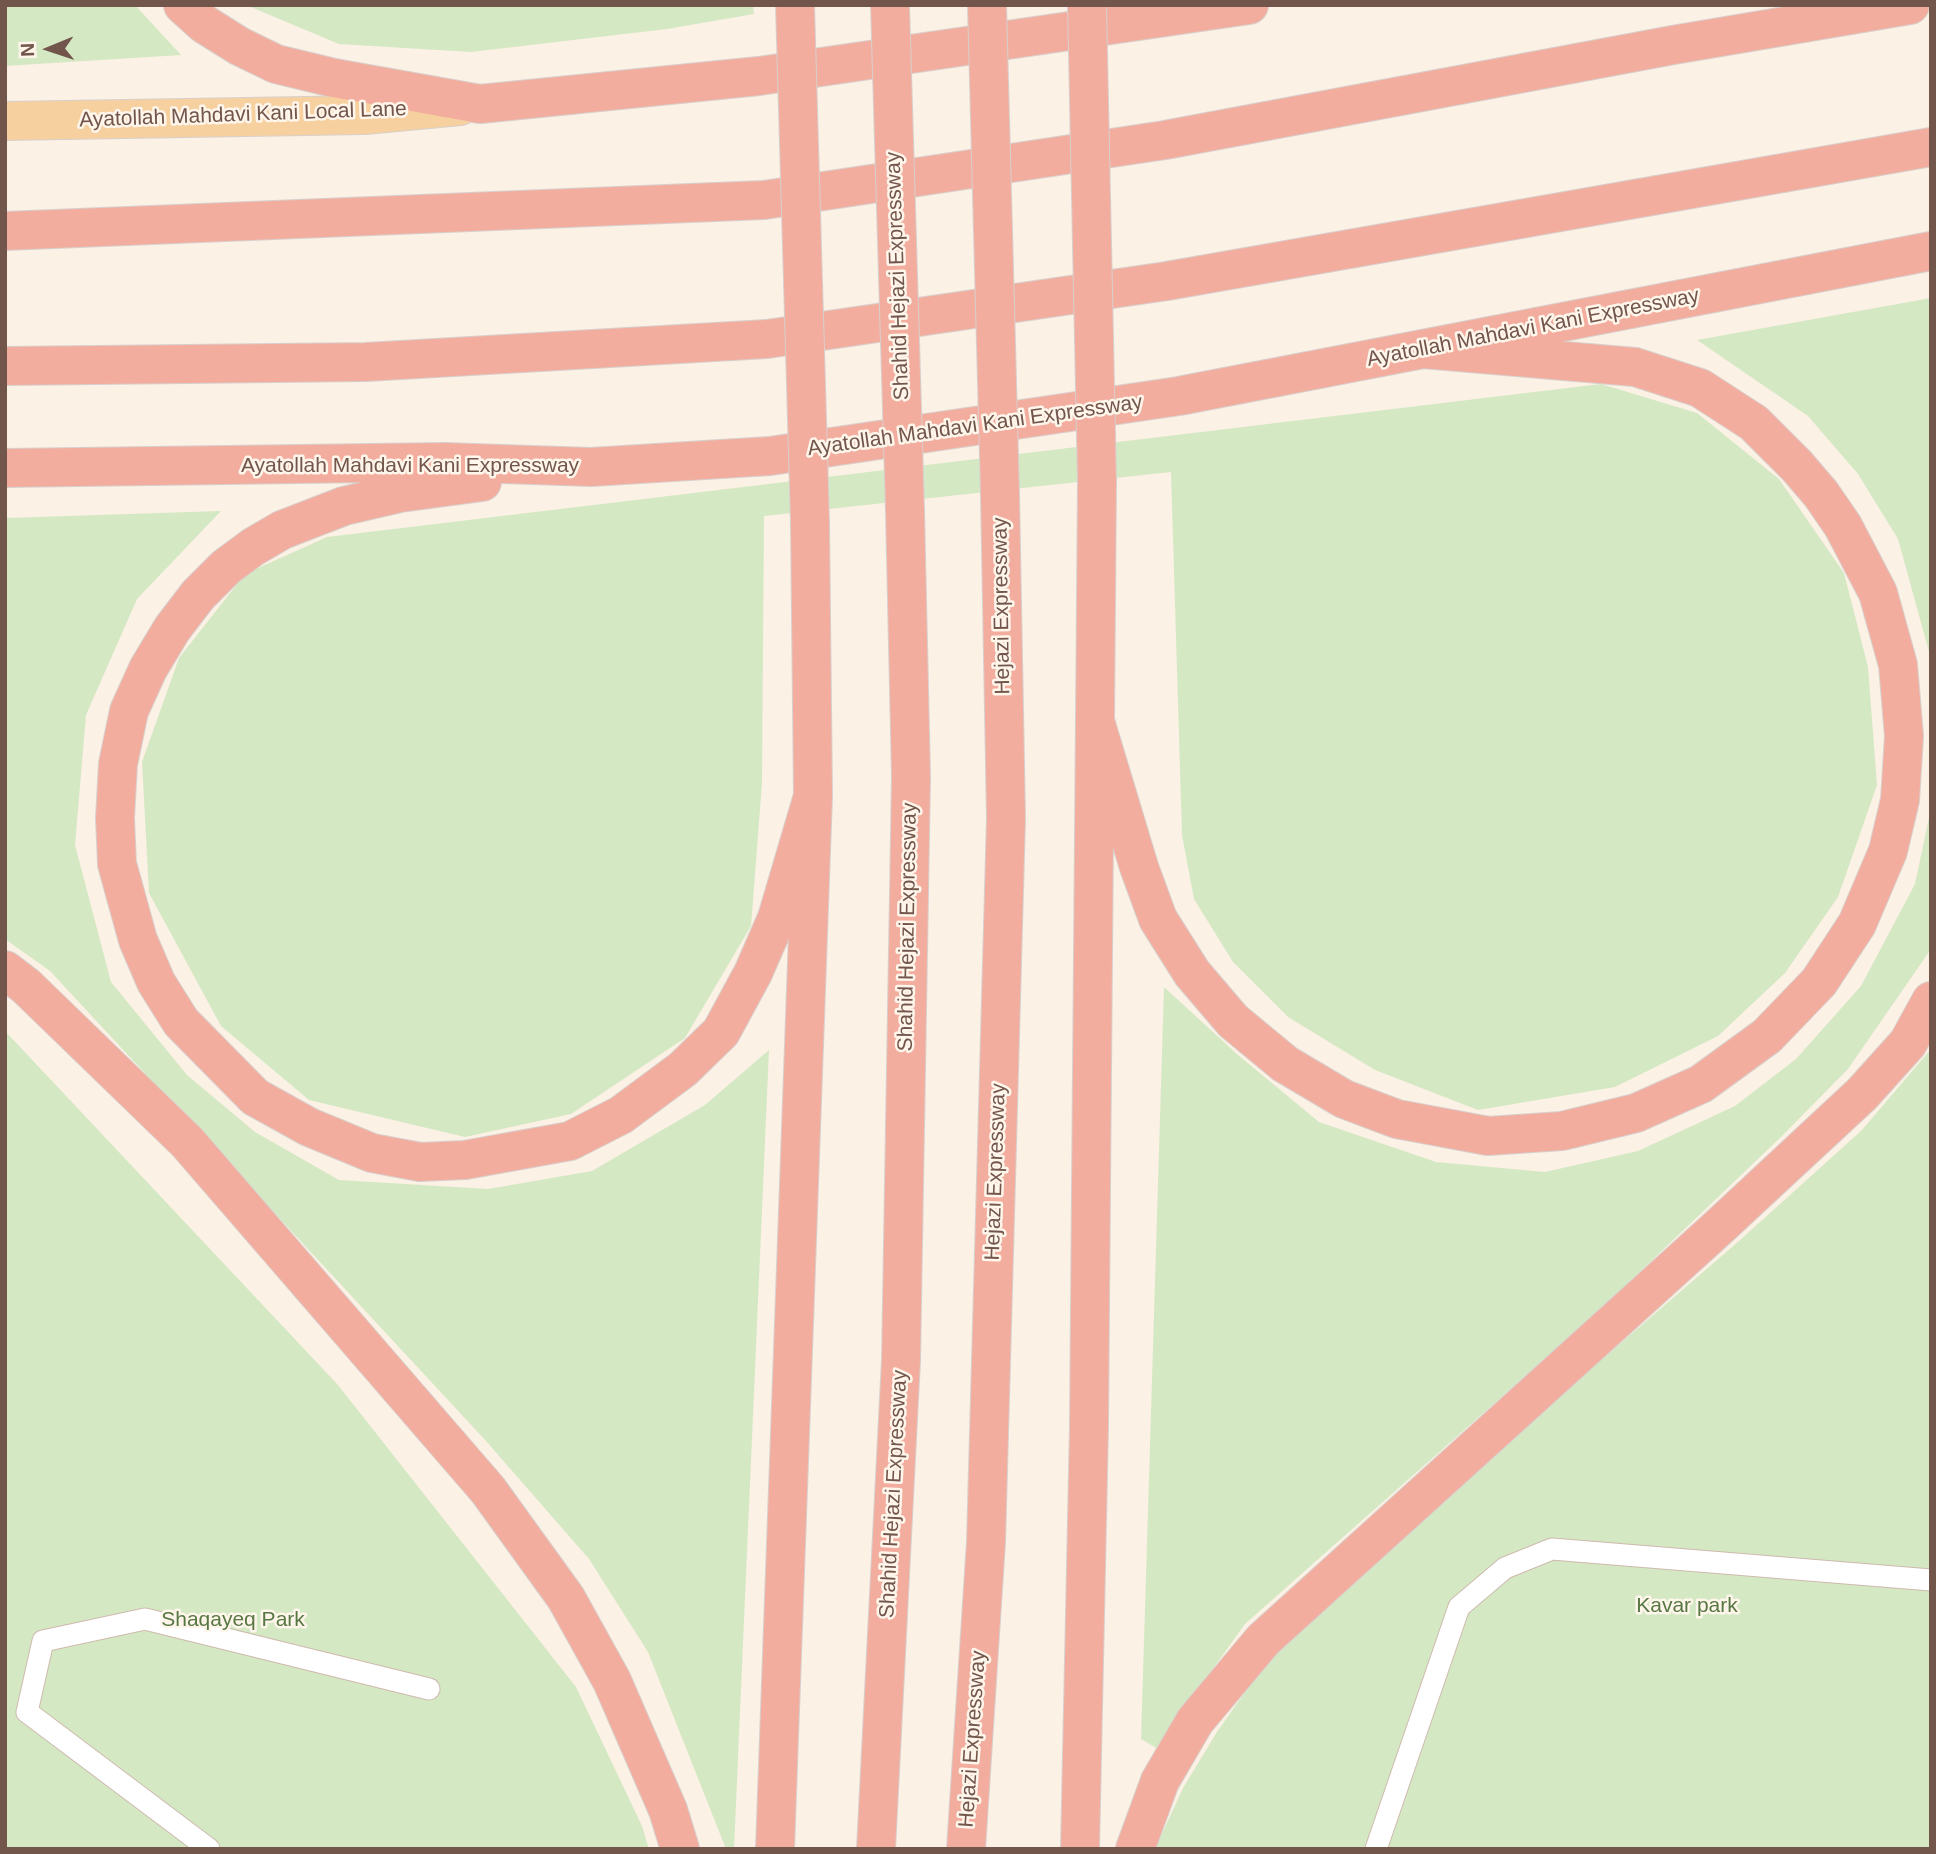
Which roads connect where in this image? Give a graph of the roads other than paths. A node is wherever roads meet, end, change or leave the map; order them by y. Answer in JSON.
{"nodes":[{"id":1,"x":183,"y":5,"type":"edge"},
{"id":2,"x":795,"y":5,"type":"edge"},
{"id":3,"x":890,"y":5,"type":"edge"},
{"id":4,"x":987,"y":5,"type":"edge"},
{"id":5,"x":1087,"y":5,"type":"edge"},
{"id":6,"x":1249,"y":5,"type":"edge"},
{"id":7,"x":1910,"y":5,"type":"edge"},
{"id":8,"x":480,"y":104,"type":"junction"},
{"id":9,"x":5,"y":121,"type":"edge"},
{"id":10,"x":1931,"y":147,"type":"edge"},
{"id":11,"x":5,"y":231,"type":"edge"},
{"id":12,"x":1931,"y":251,"type":"edge"},
{"id":13,"x":1423,"y":349,"type":"junction"},
{"id":14,"x":5,"y":366,"type":"edge"},
{"id":15,"x":591,"y":467,"type":"junction"},
{"id":16,"x":5,"y":468,"type":"edge"},
{"id":17,"x":1095,"y":721,"type":"junction"},
{"id":18,"x":813,"y":796,"type":"junction"},
{"id":19,"x":5,"y":970,"type":"edge"},
{"id":20,"x":1931,"y":1001,"type":"edge"},
{"id":21,"x":1931,"y":1580,"type":"edge"},
{"id":22,"x":429,"y":1689,"type":"dead end"},
{"id":23,"x":209,"y":1849,"type":"edge"},
{"id":24,"x":680,"y":1849,"type":"edge"},
{"id":25,"x":775,"y":1849,"type":"edge"},
{"id":26,"x":876,"y":1849,"type":"edge"},
{"id":27,"x":966,"y":1849,"type":"edge"},
{"id":28,"x":1080,"y":1849,"type":"edge"},
{"id":29,"x":1135,"y":1849,"type":"edge"},
{"id":30,"x":1376,"y":1849,"type":"edge"}],
"edges":[{"from":1,"to":8,"type":"highway"},
{"from":2,"to":18,"type":"highway","bridge":true},
{"from":3,"to":26,"type":"highway","name":"Shahid Hejazi Expressway","bridge":true},
{"from":4,"to":27,"type":"highway","name":"Hejazi Expressway","bridge":true},
{"from":5,"to":17,"type":"highway","bridge":true},
{"from":6,"to":8,"type":"highway"},
{"from":7,"to":11,"type":"highway"},
{"from":8,"to":9,"type":"main road","name":"Ayatollah Mahdavi Kani Local Lane"},
{"from":10,"to":14,"type":"highway"},
{"from":12,"to":13,"type":"highway","name":"Ayatollah Mahdavi Kani Expressway"},
{"from":13,"to":15,"type":"highway","name":"Ayatollah Mahdavi Kani Expressway"},
{"from":13,"to":17,"type":"highway"},
{"from":15,"to":16,"type":"highway","name":"Ayatollah Mahdavi Kani Expressway"},
{"from":15,"to":18,"type":"highway"},
{"from":17,"to":28,"type":"highway"},
{"from":18,"to":25,"type":"highway"},
{"from":19,"to":24,"type":"highway"},
{"from":20,"to":29,"type":"highway"},
{"from":21,"to":30,"type":"lane"},
{"from":22,"to":23,"type":"lane"}]}
